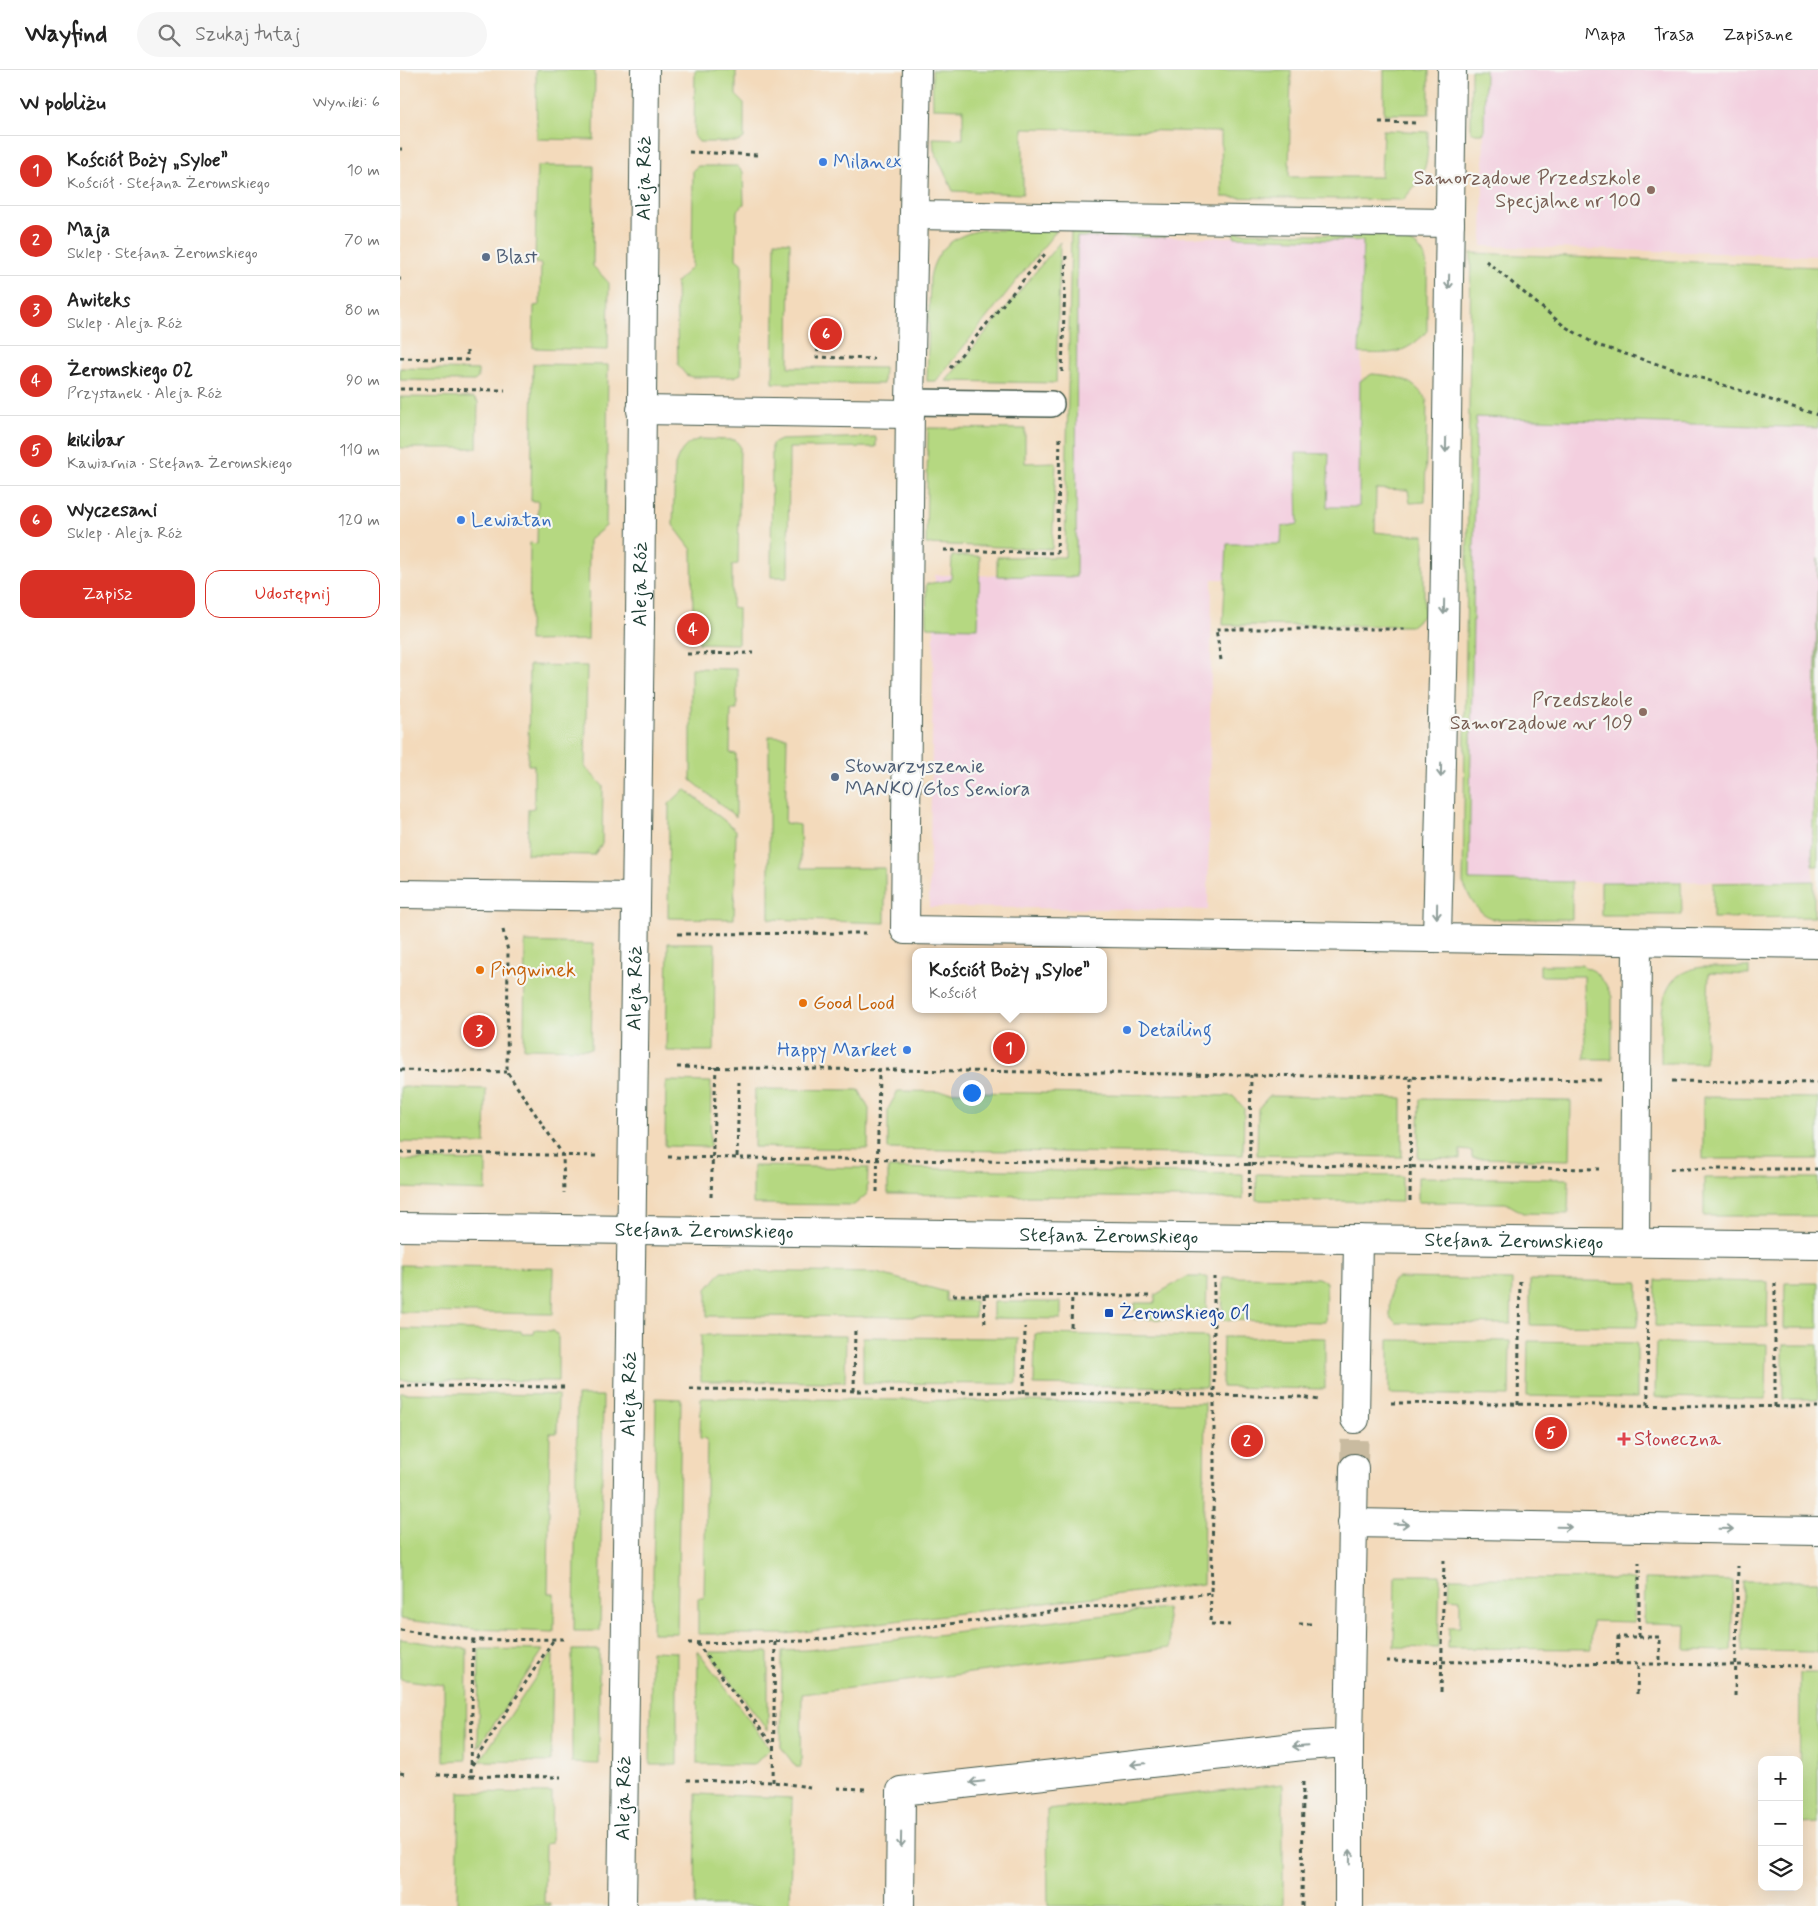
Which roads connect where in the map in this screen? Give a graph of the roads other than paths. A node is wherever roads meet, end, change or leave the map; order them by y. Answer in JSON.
{"nodes":[{"id":1,"x":645,"y":70,"type":"edge"},
{"id":2,"x":917,"y":70,"type":"edge"},
{"id":3,"x":1452,"y":70,"type":"edge"},
{"id":4,"x":914,"y":215,"type":"junction"},
{"id":5,"x":1450,"y":228,"type":"junction"},
{"id":6,"x":1051,"y":404,"type":"dead end"},
{"id":7,"x":915,"y":406,"type":"junction"},
{"id":8,"x":641,"y":410,"type":"junction"},
{"id":9,"x":400,"y":894,"type":"edge"},
{"id":10,"x":636,"y":897,"type":"junction"},
{"id":11,"x":1437,"y":938,"type":"junction"},
{"id":12,"x":1637,"y":942,"type":"junction"},
{"id":13,"x":1818,"y":944,"type":"edge"},
{"id":14,"x":400,"y":1227,"type":"edge"},
{"id":15,"x":630,"y":1230,"type":"junction"},
{"id":16,"x":1358,"y":1239,"type":"junction"},
{"id":17,"x":1635,"y":1242,"type":"junction"},
{"id":18,"x":1818,"y":1245,"type":"edge"},
{"id":19,"x":1355,"y":1419,"type":"tunnel mouth"},
{"id":20,"x":1354,"y":1468,"type":"tunnel mouth"},
{"id":21,"x":1352,"y":1523,"type":"junction"},
{"id":22,"x":1818,"y":1531,"type":"edge"},
{"id":23,"x":1348,"y":1743,"type":"junction"},
{"id":24,"x":622,"y":1906,"type":"edge"},
{"id":25,"x":900,"y":1906,"type":"edge"},
{"id":26,"x":1349,"y":1906,"type":"edge"}],
"edges":[{"from":1,"to":8,"type":"street","name":"Aleja Róż"},
{"from":2,"to":4,"type":"street"},
{"from":3,"to":5,"type":"street"},
{"from":4,"to":5,"type":"street"},
{"from":4,"to":7,"type":"street"},
{"from":5,"to":11,"type":"street","one_way":true},
{"from":6,"to":7,"type":"lane"},
{"from":7,"to":8,"type":"street"},
{"from":7,"to":11,"type":"street"},
{"from":8,"to":10,"type":"street","name":"Aleja Róż"},
{"from":9,"to":10,"type":"street"},
{"from":10,"to":15,"type":"street","name":"Aleja Róż"},
{"from":11,"to":12,"type":"street"},
{"from":12,"to":13,"type":"street"},
{"from":12,"to":17,"type":"street"},
{"from":14,"to":15,"type":"street","name":"Stefana Żeromskiego"},
{"from":15,"to":16,"type":"street","name":"Stefana Żeromskiego"},
{"from":15,"to":24,"type":"street","name":"Aleja Róż"},
{"from":16,"to":17,"type":"street","name":"Stefana Żeromskiego"},
{"from":16,"to":19,"type":"street"},
{"from":17,"to":18,"type":"street","name":"Stefana Żeromskiego"},
{"from":20,"to":21,"type":"street"},
{"from":21,"to":22,"type":"street","one_way":true},
{"from":21,"to":23,"type":"street"},
{"from":23,"to":25,"type":"street","one_way":true},
{"from":26,"to":23,"type":"street","one_way":true}]}
